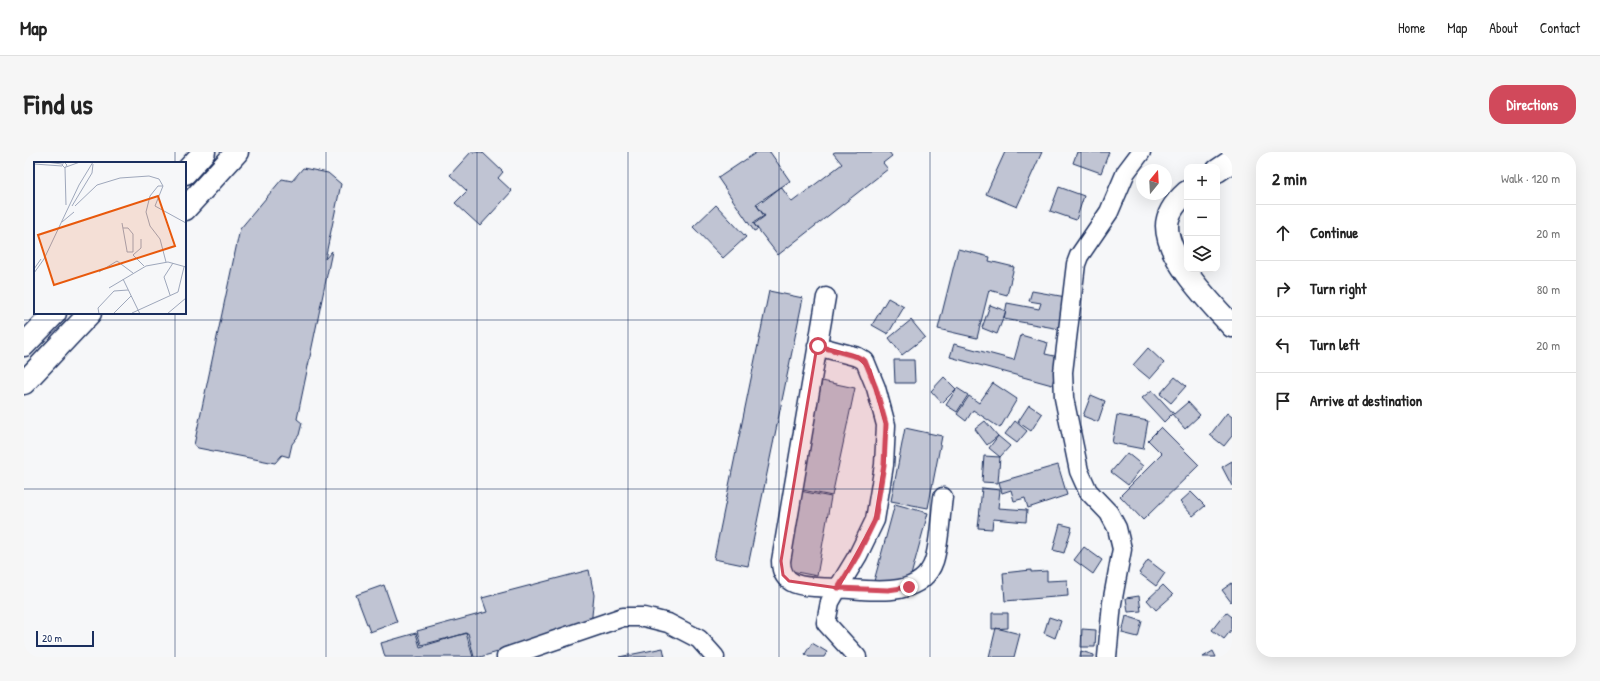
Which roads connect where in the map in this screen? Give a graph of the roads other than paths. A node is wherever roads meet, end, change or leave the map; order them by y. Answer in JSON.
{"nodes":[{"id":1,"x":204,"y":152,"type":"edge"},
{"id":2,"x":237,"y":152,"type":"edge"},
{"id":3,"x":1141,"y":152,"type":"edge"},
{"id":4,"x":1232,"y":161,"type":"edge"},
{"id":5,"x":1220,"y":169,"type":"edge"},
{"id":6,"x":186,"y":172,"type":"edge"},
{"id":7,"x":1184,"y":195,"type":"edge"},
{"id":8,"x":186,"y":208,"type":"edge"},
{"id":9,"x":826,"y":297,"type":"dead end"},
{"id":10,"x":54,"y":314,"type":"edge"},
{"id":11,"x":89,"y":314,"type":"edge"},
{"id":12,"x":1232,"y":326,"type":"edge"},
{"id":13,"x":24,"y":345,"type":"edge"},
{"id":14,"x":818,"y":346,"type":"junction"},
{"id":15,"x":24,"y":383,"type":"edge"},
{"id":16,"x":944,"y":497,"type":"dead end"},
{"id":17,"x":838,"y":588,"type":"junction"},
{"id":18,"x":506,"y":657,"type":"edge"},
{"id":19,"x":715,"y":657,"type":"edge"},
{"id":20,"x":857,"y":657,"type":"edge"},
{"id":21,"x":1107,"y":657,"type":"edge"}],
"edges":[{"from":1,"to":6,"type":"main road"},
{"from":2,"to":8,"type":"main road"},
{"from":3,"to":21,"type":"street"},
{"from":4,"to":5,"type":"main road"},
{"from":7,"to":12,"type":"main road"},
{"from":9,"to":14,"type":"street"},
{"from":10,"to":13,"type":"main road"},
{"from":11,"to":15,"type":"main road"},
{"from":14,"to":17,"type":"street"},
{"from":14,"to":17,"type":"street"},
{"from":16,"to":17,"type":"street"},
{"from":17,"to":20,"type":"street"},
{"from":18,"to":19,"type":"street"}]}
